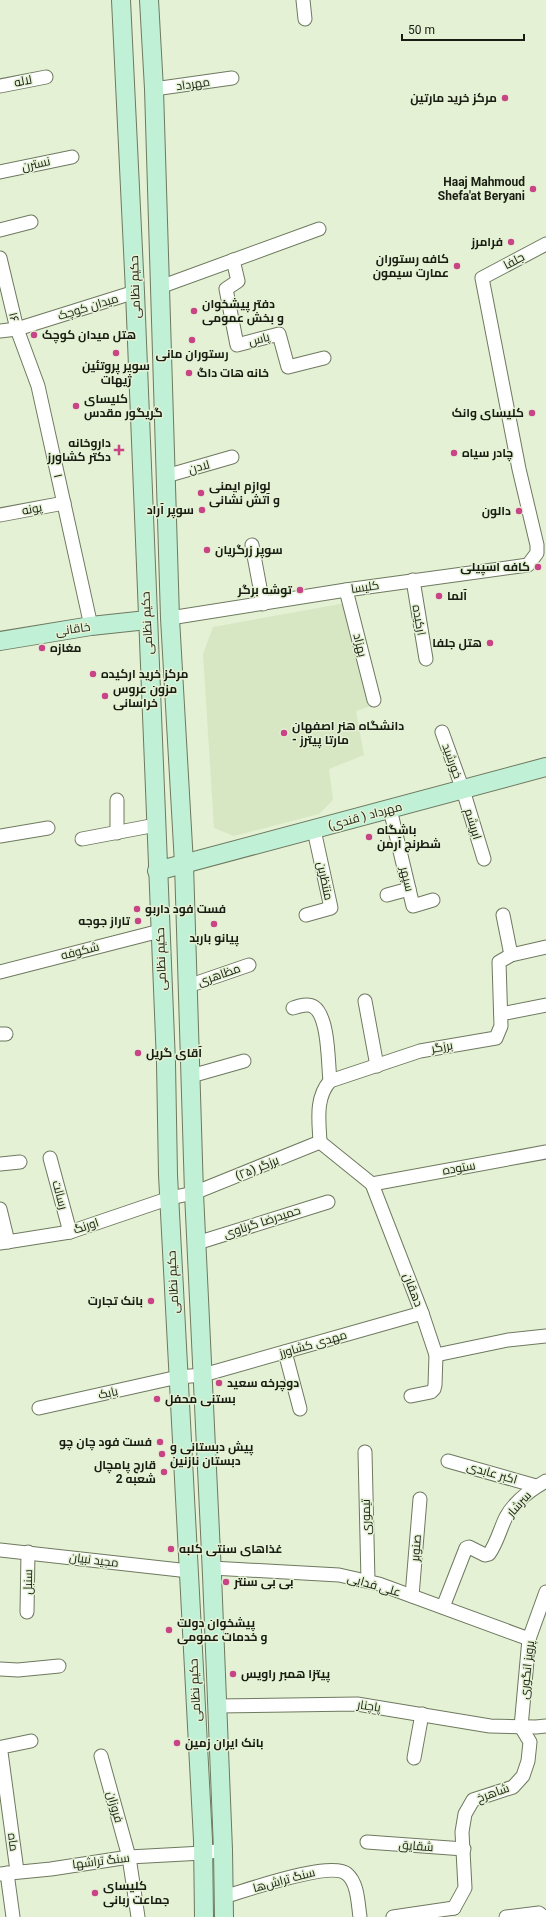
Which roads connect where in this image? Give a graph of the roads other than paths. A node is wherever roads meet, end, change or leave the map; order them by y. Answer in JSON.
{"nodes":[{"id":1,"x":303,"y":0,"type":"edge"},
{"id":2,"x":119,"y":3,"type":"edge"},
{"id":3,"x":151,"y":3,"type":"edge"},
{"id":4,"x":305,"y":19,"type":"dead end"},
{"id":5,"x":46,"y":76,"type":"dead end"},
{"id":6,"x":232,"y":78,"type":"dead end"},
{"id":7,"x":0,"y":86,"type":"edge"},
{"id":8,"x":154,"y":89,"type":"junction"},
{"id":9,"x":72,"y":157,"type":"dead end"},
{"id":10,"x":0,"y":172,"type":"edge"},
{"id":11,"x":31,"y":222,"type":"dead end"},
{"id":12,"x":319,"y":229,"type":"dead end"},
{"id":13,"x":0,"y":230,"type":"edge"},
{"id":14,"x":546,"y":244,"type":"edge"},
{"id":15,"x":233,"y":260,"type":"junction"},
{"id":16,"x":1,"y":264,"type":"edge"},
{"id":17,"x":160,"y":287,"type":"junction"},
{"id":18,"x":135,"y":292,"type":"junction"},
{"id":19,"x":17,"y":329,"type":"junction"},
{"id":20,"x":0,"y":331,"type":"edge"},
{"id":21,"x":324,"y":358,"type":"dead end"},
{"id":22,"x":232,"y":457,"type":"dead end"},
{"id":23,"x":166,"y":476,"type":"junction"},
{"id":24,"x":64,"y":503,"type":"junction"},
{"id":25,"x":0,"y":515,"type":"edge"},
{"id":26,"x":541,"y":544,"type":"edge"},
{"id":27,"x":252,"y":545,"type":"dead end"},
{"id":28,"x":413,"y":580,"type":"junction"},
{"id":29,"x":346,"y":590,"type":"junction"},
{"id":30,"x":263,"y":604,"type":"junction"},
{"id":31,"x":170,"y":618,"type":"junction"},
{"id":32,"x":147,"y":620,"type":"junction"},
{"id":33,"x":91,"y":626,"type":"junction"},
{"id":34,"x":0,"y":641,"type":"edge"},
{"id":35,"x":426,"y":659,"type":"dead end"},
{"id":36,"x":374,"y":700,"type":"dead end"},
{"id":37,"x":442,"y":732,"type":"dead end"},
{"id":38,"x":546,"y":767,"type":"edge"},
{"id":39,"x":463,"y":790,"type":"junction"},
{"id":40,"x":117,"y":800,"type":"dead end"},
{"id":41,"x":390,"y":810,"type":"junction"},
{"id":42,"x":156,"y":826,"type":"junction"},
{"id":43,"x":48,"y":828,"type":"dead end"},
{"id":44,"x":314,"y":830,"type":"junction"},
{"id":45,"x":117,"y":832,"type":"junction"},
{"id":46,"x":0,"y":836,"type":"edge"},
{"id":47,"x":82,"y":839,"type":"dead end"},
{"id":48,"x":484,"y":859,"type":"dead end"},
{"id":49,"x":184,"y":864,"type":"junction"},
{"id":50,"x":157,"y":871,"type":"junction"},
{"id":51,"x":409,"y":889,"type":"junction"},
{"id":52,"x":387,"y":895,"type":"dead end"},
{"id":53,"x":433,"y":900,"type":"dead end"},
{"id":54,"x":306,"y":915,"type":"dead end"},
{"id":55,"x":503,"y":915,"type":"dead end"},
{"id":56,"x":160,"y":931,"type":"junction"},
{"id":57,"x":546,"y":947,"type":"edge"},
{"id":58,"x":511,"y":955,"type":"junction"},
{"id":59,"x":249,"y":965,"type":"dead end"},
{"id":60,"x":0,"y":972,"type":"edge"},
{"id":61,"x":188,"y":986,"type":"junction"},
{"id":62,"x":365,"y":1001,"type":"dead end"},
{"id":63,"x":546,"y":1005,"type":"edge"},
{"id":64,"x":293,"y":1008,"type":"dead end"},
{"id":65,"x":501,"y":1014,"type":"junction"},
{"id":66,"x":244,"y":1061,"type":"dead end"},
{"id":67,"x":377,"y":1066,"type":"junction"},
{"id":68,"x":191,"y":1076,"type":"junction"},
{"id":69,"x":330,"y":1081,"type":"junction"},
{"id":70,"x":320,"y":1142,"type":"junction"},
{"id":71,"x":546,"y":1152,"type":"edge"},
{"id":72,"x":50,"y":1158,"type":"dead end"},
{"id":73,"x":20,"y":1162,"type":"dead end"},
{"id":74,"x":0,"y":1164,"type":"edge"},
{"id":75,"x":372,"y":1184,"type":"junction"},
{"id":76,"x":194,"y":1194,"type":"junction"},
{"id":77,"x":170,"y":1198,"type":"junction"},
{"id":78,"x":328,"y":1202,"type":"dead end"},
{"id":79,"x":0,"y":1209,"type":"edge"},
{"id":80,"x":70,"y":1232,"type":"junction"},
{"id":81,"x":4,"y":1243,"type":"edge"},
{"id":82,"x":197,"y":1243,"type":"junction"},
{"id":83,"x":422,"y":1313,"type":"junction"},
{"id":84,"x":546,"y":1336,"type":"edge"},
{"id":85,"x":285,"y":1352,"type":"junction"},
{"id":86,"x":436,"y":1355,"type":"junction"},
{"id":87,"x":203,"y":1375,"type":"junction"},
{"id":88,"x":178,"y":1377,"type":"junction"},
{"id":89,"x":411,"y":1396,"type":"dead end"},
{"id":90,"x":39,"y":1408,"type":"dead end"},
{"id":91,"x":300,"y":1409,"type":"dead end"},
{"id":92,"x":365,"y":1452,"type":"dead end"},
{"id":93,"x":448,"y":1461,"type":"dead end"},
{"id":94,"x":541,"y":1483,"type":"edge"},
{"id":95,"x":420,"y":1500,"type":"dead end"},
{"id":96,"x":0,"y":1550,"type":"edge"},
{"id":97,"x":28,"y":1552,"type":"junction"},
{"id":98,"x":212,"y":1568,"type":"junction"},
{"id":99,"x":189,"y":1571,"type":"junction"},
{"id":100,"x":368,"y":1581,"type":"junction"},
{"id":101,"x":546,"y":1592,"type":"edge"},
{"id":102,"x":412,"y":1596,"type":"junction"},
{"id":103,"x":443,"y":1607,"type":"junction"},
{"id":104,"x":27,"y":1612,"type":"dead end"},
{"id":105,"x":529,"y":1639,"type":"junction"},
{"id":106,"x":59,"y":1666,"type":"dead end"},
{"id":107,"x":0,"y":1669,"type":"edge"},
{"id":108,"x":216,"y":1706,"type":"junction"},
{"id":109,"x":422,"y":1714,"type":"junction"},
{"id":110,"x":546,"y":1726,"type":"edge"},
{"id":111,"x":521,"y":1727,"type":"junction"},
{"id":112,"x":31,"y":1741,"type":"dead end"},
{"id":113,"x":101,"y":1756,"type":"dead end"},
{"id":114,"x":414,"y":1758,"type":"dead end"},
{"id":115,"x":368,"y":1842,"type":"dead end"},
{"id":116,"x":464,"y":1849,"type":"junction"},
{"id":117,"x":223,"y":1850,"type":"junction"},
{"id":118,"x":203,"y":1853,"type":"junction"},
{"id":119,"x":129,"y":1858,"type":"junction"},
{"id":120,"x":8,"y":1872,"type":"edge"},
{"id":121,"x":223,"y":1897,"type":"junction"},
{"id":122,"x":455,"y":1912,"type":"edge"},
{"id":123,"x":13,"y":1917,"type":"edge"},
{"id":124,"x":138,"y":1917,"type":"edge"},
{"id":125,"x":204,"y":1917,"type":"edge"},
{"id":126,"x":224,"y":1917,"type":"edge"},
{"id":127,"x":360,"y":1917,"type":"edge"},
{"id":128,"x":393,"y":1917,"type":"edge"},
{"id":129,"x":506,"y":1917,"type":"edge"},
{"id":130,"x":544,"y":1917,"type":"edge"}],
"edges":[{"from":1,"to":4,"type":"street"},
{"from":2,"to":18,"type":"main road","name":"حکیم نظامی"},
{"from":3,"to":8,"type":"main road","name":"حکیم نظامی"},
{"from":5,"to":7,"type":"street","name":"لاله"},
{"from":6,"to":8,"type":"street","name":"مهرداد"},
{"from":8,"to":17,"type":"main road","name":"حکیم نظامی"},
{"from":9,"to":10,"type":"street","name":"نسترن"},
{"from":11,"to":13,"type":"street"},
{"from":12,"to":15,"type":"street"},
{"from":14,"to":26,"type":"street","name":"جلفا"},
{"from":15,"to":17,"type":"street"},
{"from":15,"to":21,"type":"street","name":"پاس"},
{"from":16,"to":19,"type":"street","name":"۱۶"},
{"from":17,"to":23,"type":"main road","name":"حکیم نظامی"},
{"from":18,"to":19,"type":"street","name":"میدان کوچک"},
{"from":18,"to":32,"type":"main road","name":"حکیم نظامی"},
{"from":19,"to":20,"type":"street","name":"میدان کوچک"},
{"from":19,"to":24,"type":"street","name":"۱"},
{"from":22,"to":23,"type":"street","name":"لادن"},
{"from":23,"to":31,"type":"main road","name":"حکیم نظامی"},
{"from":24,"to":25,"type":"street","name":"پونه"},
{"from":24,"to":33,"type":"street","name":"۱"},
{"from":26,"to":28,"type":"street","name":"کلیسا"},
{"from":27,"to":30,"type":"street"},
{"from":28,"to":29,"type":"street","name":"کلیسا"},
{"from":28,"to":35,"type":"street","name":"ارکیده"},
{"from":29,"to":30,"type":"street","name":"کلیسا"},
{"from":29,"to":36,"type":"street","name":"بهزاد"},
{"from":30,"to":31,"type":"street","name":"کلیسا"},
{"from":31,"to":49,"type":"main road","name":"حکیم نظامی"},
{"from":32,"to":33,"type":"main road","name":"خاقانی"},
{"from":32,"to":42,"type":"main road","name":"حکیم نظامی"},
{"from":33,"to":34,"type":"main road","name":"خاقانی"},
{"from":37,"to":39,"type":"street","name":"خورشید"},
{"from":38,"to":39,"type":"main road","name":"مهرداد ( قندی)"},
{"from":39,"to":41,"type":"main road","name":"مهرداد ( قندی)"},
{"from":39,"to":48,"type":"street","name":"ابریشم"},
{"from":40,"to":45,"type":"street"},
{"from":41,"to":44,"type":"main road","name":"مهرداد ( قندی)"},
{"from":41,"to":51,"type":"street","name":"سپهر"},
{"from":42,"to":45,"type":"street"},
{"from":42,"to":50,"type":"main road","name":"حکیم نظامی"},
{"from":43,"to":46,"type":"street"},
{"from":44,"to":49,"type":"main road","name":"مهرداد ( قندی)"},
{"from":44,"to":54,"type":"street","name":"منتظرین"},
{"from":45,"to":47,"type":"street"},
{"from":49,"to":50,"type":"main road","name":"مهرداد ( قندی)"},
{"from":49,"to":61,"type":"main road","name":"حکیم نظامی"},
{"from":50,"to":56,"type":"main road","name":"حکیم نظامی"},
{"from":51,"to":52,"type":"street"},
{"from":51,"to":53,"type":"street","name":"سپهر"},
{"from":55,"to":58,"type":"street"},
{"from":56,"to":60,"type":"street","name":"شکوفه"},
{"from":56,"to":77,"type":"main road","name":"حکیم نظامی"},
{"from":57,"to":58,"type":"street"},
{"from":58,"to":65,"type":"street","name":"برزگر"},
{"from":59,"to":61,"type":"street","name":"مظاهری"},
{"from":61,"to":68,"type":"main road","name":"حکیم نظامی"},
{"from":62,"to":67,"type":"street"},
{"from":63,"to":65,"type":"street"},
{"from":64,"to":69,"type":"street"},
{"from":65,"to":67,"type":"street","name":"برزگر"},
{"from":66,"to":68,"type":"street"},
{"from":67,"to":69,"type":"street","name":"برزگر"},
{"from":68,"to":76,"type":"main road","name":"حکیم نظامی"},
{"from":69,"to":70,"type":"street"},
{"from":70,"to":75,"type":"street","name":"دهقان"},
{"from":70,"to":76,"type":"street","name":"برزگر (۲۵)"},
{"from":71,"to":75,"type":"street","name":"ستوده"},
{"from":72,"to":80,"type":"street","name":"رسالت"},
{"from":73,"to":74,"type":"street"},
{"from":75,"to":83,"type":"street","name":"دهقان"},
{"from":76,"to":77,"type":"street","name":"برزگر (۲۵)"},
{"from":76,"to":82,"type":"main road","name":"حکیم نظامی"},
{"from":77,"to":80,"type":"street","name":"اورنگ"},
{"from":77,"to":88,"type":"main road","name":"حکیم نظامی"},
{"from":78,"to":82,"type":"street","name":"حمیدرضا گرناوی"},
{"from":79,"to":81,"type":"street"},
{"from":80,"to":81,"type":"street","name":"اورنگ"},
{"from":82,"to":87,"type":"main road","name":"حکیم نظامی"},
{"from":83,"to":85,"type":"street","name":"مهدی کشاورز"},
{"from":83,"to":86,"type":"street","name":"دهقان"},
{"from":84,"to":86,"type":"street"},
{"from":85,"to":87,"type":"street","name":"مهدی کشاورز"},
{"from":85,"to":91,"type":"street"},
{"from":86,"to":89,"type":"street"},
{"from":87,"to":88,"type":"street","name":"مهدی کشاورز"},
{"from":87,"to":98,"type":"main road","name":"حکیم نظامی"},
{"from":88,"to":90,"type":"street","name":"بابک"},
{"from":88,"to":99,"type":"main road","name":"حکیم نظامی"},
{"from":92,"to":100,"type":"street","name":"تیموری"},
{"from":93,"to":94,"type":"street","name":"اکبر عابدی"},
{"from":94,"to":103,"type":"street","name":"سرشار"},
{"from":95,"to":102,"type":"street","name":"صنوبر"},
{"from":96,"to":97,"type":"street","name":"مجید نبیان"},
{"from":97,"to":99,"type":"street","name":"مجید نبیان"},
{"from":97,"to":104,"type":"street","name":"سنبل"},
{"from":98,"to":100,"type":"street","name":"علی فدایی"},
{"from":98,"to":108,"type":"main road","name":"حکیم نظامی"},
{"from":99,"to":118,"type":"main road","name":"حکیم نظامی"},
{"from":100,"to":102,"type":"street","name":"علی فدایی"},
{"from":101,"to":105,"type":"street","name":"پرویز انگوری"},
{"from":102,"to":103,"type":"street","name":"علی فدایی"},
{"from":103,"to":105,"type":"street","name":"علی فدایی"},
{"from":105,"to":111,"type":"street","name":"پرویز انگوری"},
{"from":106,"to":107,"type":"street"},
{"from":108,"to":109,"type":"street","name":"پاچنار"},
{"from":108,"to":117,"type":"main road","name":"حکیم نظامی"},
{"from":109,"to":111,"type":"street","name":"پاچنار"},
{"from":109,"to":114,"type":"street"},
{"from":110,"to":111,"type":"street","name":"پاچنار"},
{"from":111,"to":116,"type":"street","name":"شاهرخ"},
{"from":112,"to":120,"type":"street","name":"ماه"},
{"from":113,"to":119,"type":"street","name":"فروزان"},
{"from":115,"to":116,"type":"street","name":"شقایق"},
{"from":116,"to":122,"type":"street","name":"شاهرخ"},
{"from":117,"to":118,"type":"street","name":"سنگ تراشها"},
{"from":117,"to":121,"type":"main road","name":"حکیم نظامی"},
{"from":118,"to":119,"type":"street","name":"سنگ تراشها"},
{"from":118,"to":125,"type":"main road","name":"حکیم نظامی"},
{"from":119,"to":120,"type":"street","name":"سنگ تراشها"},
{"from":119,"to":124,"type":"street","name":"فروزان"},
{"from":120,"to":123,"type":"street"},
{"from":121,"to":126,"type":"main road","name":"حکیم نظامی"},
{"from":121,"to":127,"type":"street","name":"سنگ تراش‌ها"},
{"from":122,"to":128,"type":"street"},
{"from":129,"to":130,"type":"street"}]}
